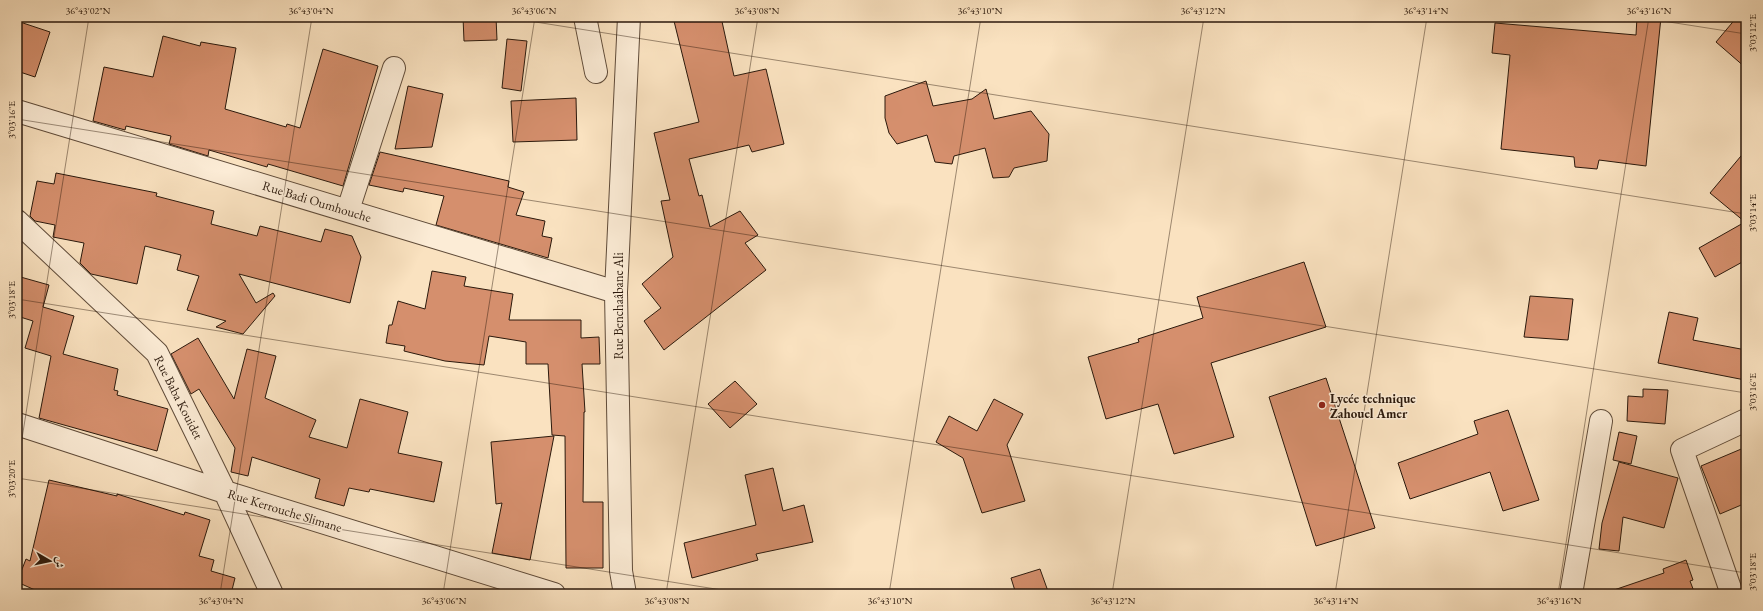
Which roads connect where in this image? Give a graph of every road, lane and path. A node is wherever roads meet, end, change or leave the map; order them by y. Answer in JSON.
{"nodes":[{"id":1,"x":585,"y":17,"type":"edge"},
{"id":2,"x":629,"y":17,"type":"edge"},
{"id":3,"x":394,"y":68,"type":"dead end"},
{"id":4,"x":596,"y":72,"type":"dead end"},
{"id":5,"x":17,"y":111,"type":"edge"},
{"id":6,"x":348,"y":210,"type":"junction"},
{"id":7,"x":17,"y":221,"type":"edge"},
{"id":8,"x":616,"y":292,"type":"junction"},
{"id":9,"x":1746,"y":420,"type":"edge"},
{"id":10,"x":1602,"y":421,"type":"dead end"},
{"id":11,"x":17,"y":424,"type":"edge"},
{"id":12,"x":225,"y":492,"type":"junction"},
{"id":13,"x":272,"y":594,"type":"edge"},
{"id":14,"x":554,"y":594,"type":"edge"},
{"id":15,"x":625,"y":594,"type":"edge"},
{"id":16,"x":1571,"y":594,"type":"edge"},
{"id":17,"x":1732,"y":594,"type":"edge"}],
"edges":[{"from":1,"to":4,"type":"street"},
{"from":2,"to":8,"type":"street","name":"Rue Benchaâbane Ali"},
{"from":3,"to":6,"type":"street"},
{"from":5,"to":6,"type":"street","name":"Rue Badi Oumhouche"},
{"from":6,"to":8,"type":"street","name":"Rue Badi Oumhouche"},
{"from":7,"to":12,"type":"street","name":"Rue Baba Kouidet"},
{"from":8,"to":15,"type":"street","name":"Rue Benchaâbane Ali"},
{"from":9,"to":17,"type":"street"},
{"from":10,"to":16,"type":"street"},
{"from":11,"to":12,"type":"street","name":"Rue Kerrouche Slimane"},
{"from":12,"to":13,"type":"street","name":"Rue Baba Kouidet"},
{"from":12,"to":14,"type":"street","name":"Rue Kerrouche Slimane"}]}
